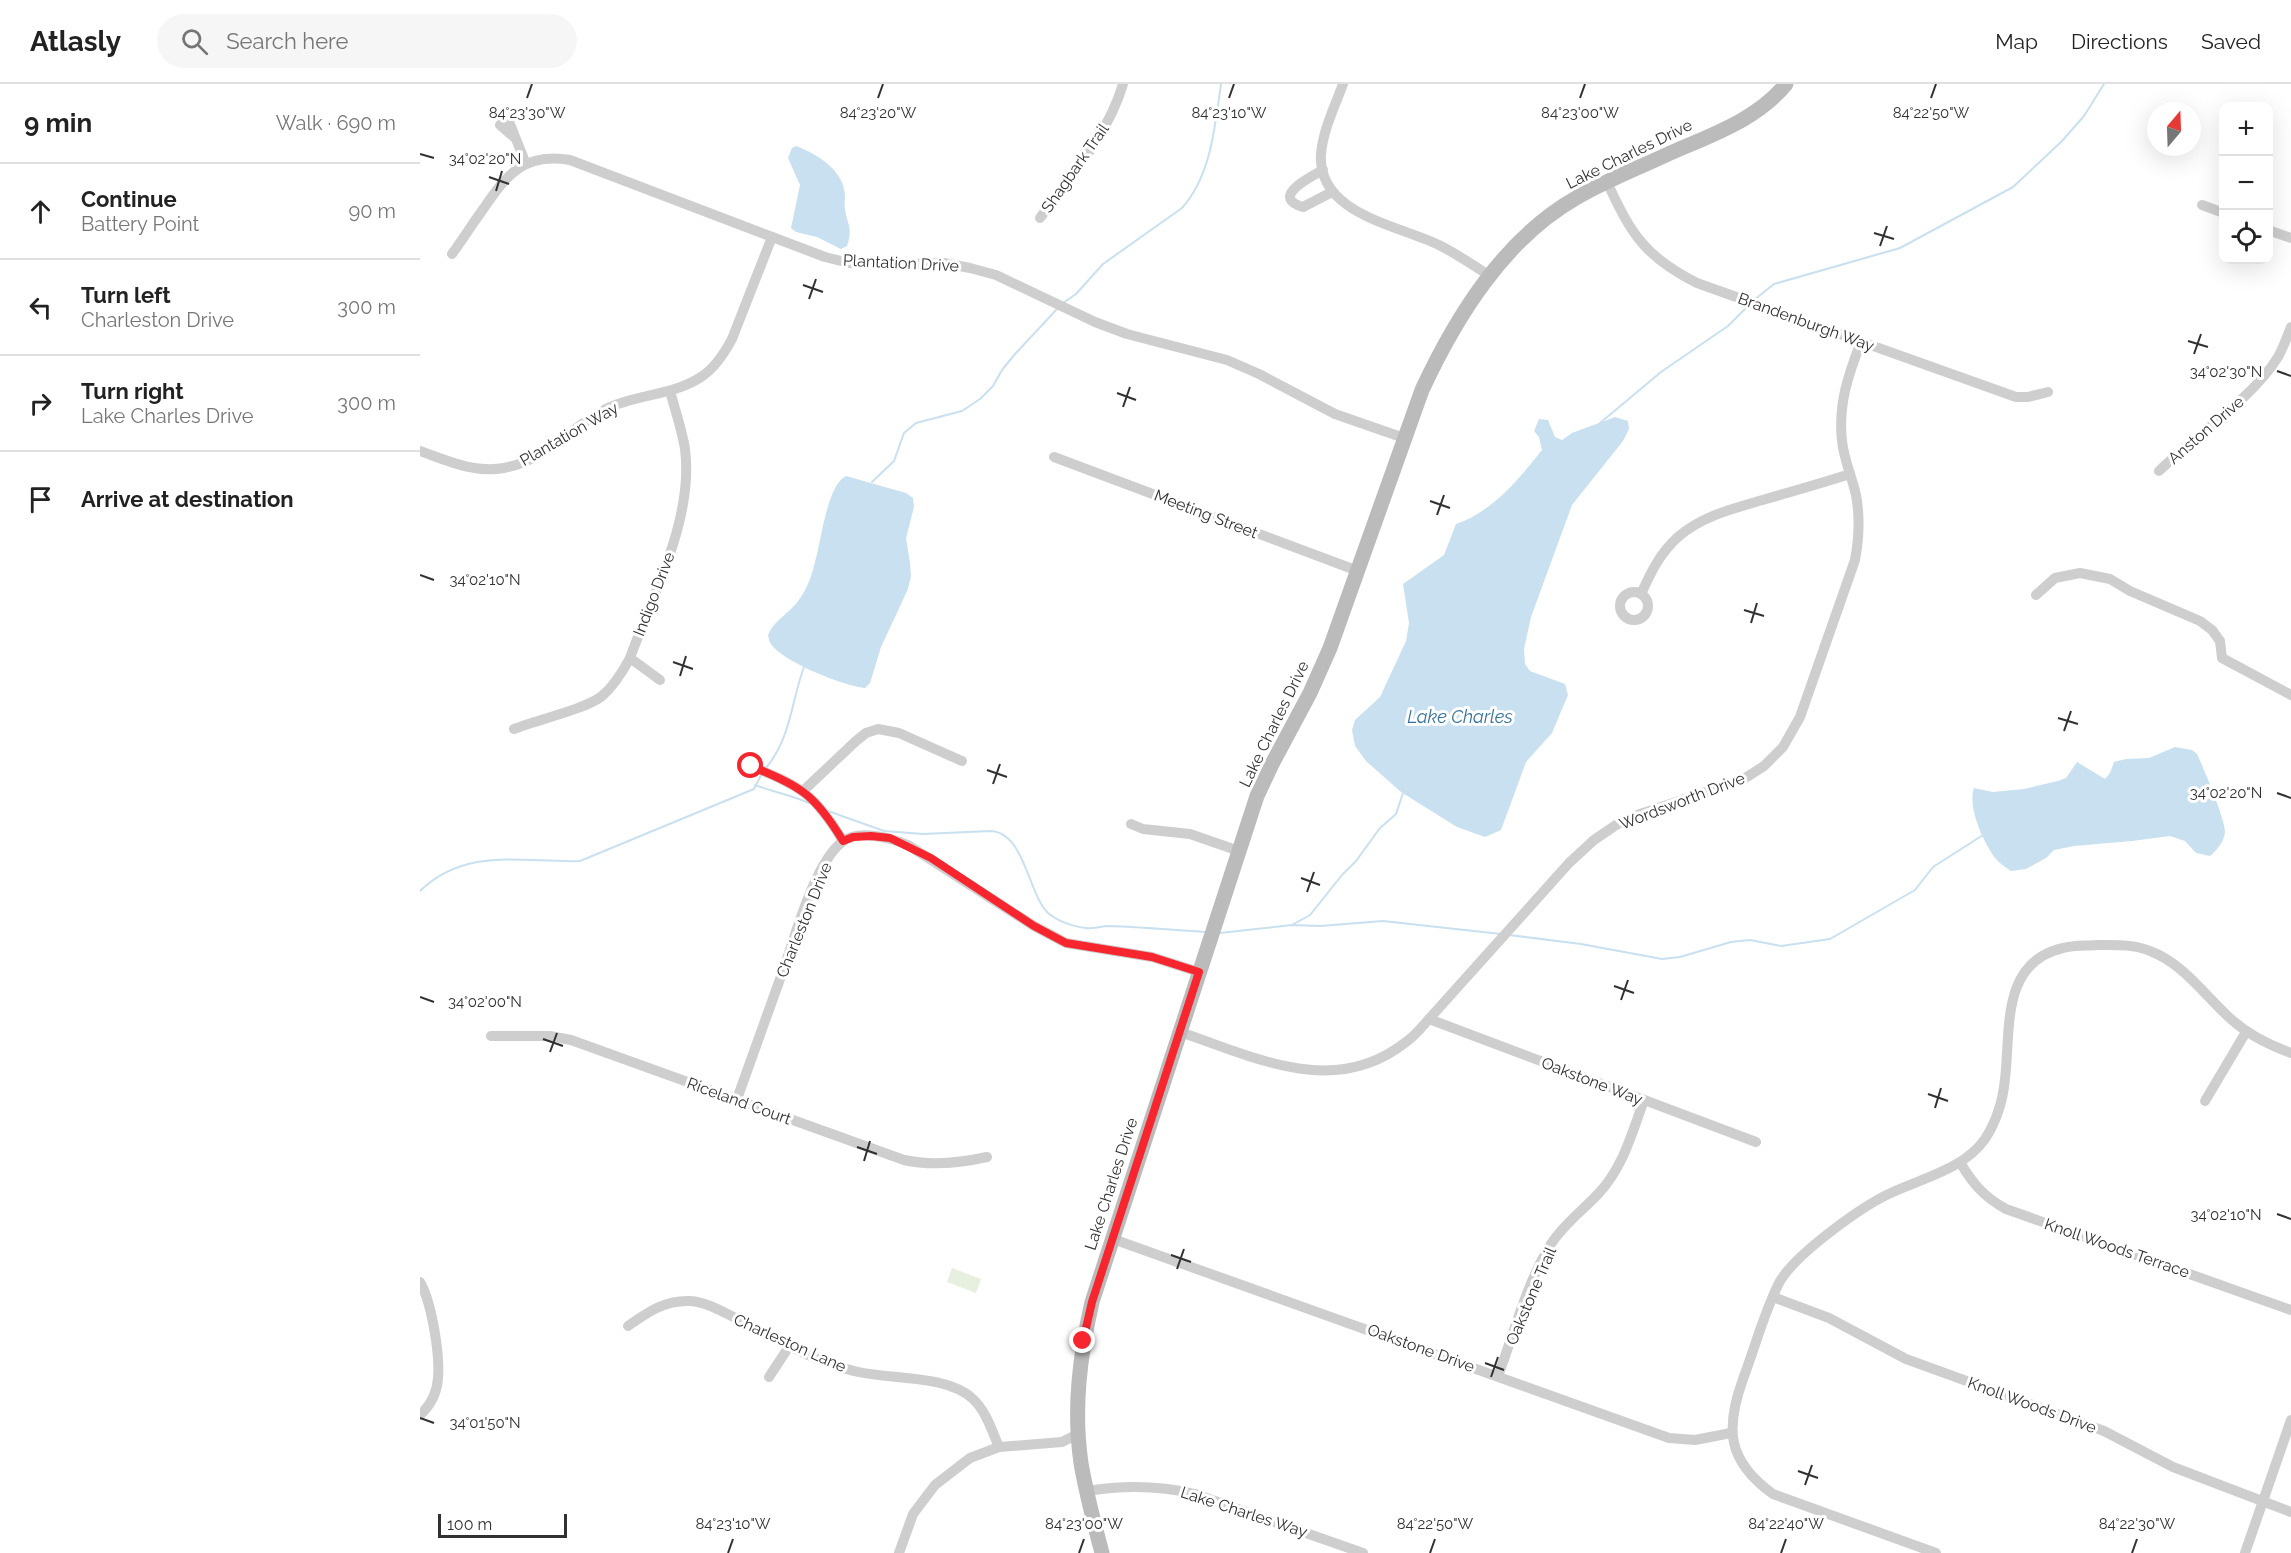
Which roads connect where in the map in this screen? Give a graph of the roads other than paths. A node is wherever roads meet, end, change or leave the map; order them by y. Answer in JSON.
{"nodes":[{"id":1,"x":1123,"y":84,"type":"edge"},
{"id":2,"x":1343,"y":84,"type":"edge"},
{"id":3,"x":1786,"y":84,"type":"edge"},
{"id":4,"x":504,"y":122,"type":"dead end"},
{"id":5,"x":526,"y":164,"type":"junction"},
{"id":6,"x":1323,"y":171,"type":"junction"},
{"id":7,"x":1607,"y":182,"type":"junction"},
{"id":8,"x":1332,"y":192,"type":"junction"},
{"id":9,"x":2202,"y":205,"type":"dead end"},
{"id":10,"x":2219,"y":211,"type":"edge"},
{"id":11,"x":1040,"y":219,"type":"dead end"},
{"id":12,"x":2273,"y":232,"type":"edge"},
{"id":13,"x":772,"y":237,"type":"junction"},
{"id":14,"x":2291,"y":238,"type":"edge"},
{"id":15,"x":452,"y":254,"type":"dead end"},
{"id":16,"x":1490,"y":276,"type":"junction"},
{"id":17,"x":2291,"y":327,"type":"edge"},
{"id":18,"x":1861,"y":342,"type":"junction"},
{"id":19,"x":670,"y":391,"type":"junction"},
{"id":20,"x":2048,"y":392,"type":"dead end"},
{"id":21,"x":1404,"y":438,"type":"junction"},
{"id":22,"x":420,"y":451,"type":"edge"},
{"id":23,"x":1054,"y":457,"type":"dead end"},
{"id":24,"x":2159,"y":471,"type":"dead end"},
{"id":25,"x":1850,"y":474,"type":"junction"},
{"id":26,"x":1358,"y":572,"type":"junction"},
{"id":27,"x":1641,"y":594,"type":"dead end"},
{"id":28,"x":2036,"y":595,"type":"dead end"},
{"id":29,"x":630,"y":658,"type":"junction"},
{"id":30,"x":660,"y":680,"type":"dead end"},
{"id":31,"x":2291,"y":695,"type":"edge"},
{"id":32,"x":514,"y":729,"type":"dead end"},
{"id":33,"x":962,"y":761,"type":"dead end"},
{"id":34,"x":751,"y":766,"type":"dead end"},
{"id":35,"x":803,"y":791,"type":"junction"},
{"id":36,"x":1131,"y":824,"type":"dead end"},
{"id":37,"x":843,"y":841,"type":"junction"},
{"id":38,"x":1239,"y":851,"type":"junction"},
{"id":39,"x":1199,"y":972,"type":"junction"},
{"id":40,"x":1429,"y":1019,"type":"junction"},
{"id":41,"x":1180,"y":1032,"type":"junction"},
{"id":42,"x":2246,"y":1032,"type":"junction"},
{"id":43,"x":491,"y":1036,"type":"dead end"},
{"id":44,"x":2291,"y":1053,"type":"edge"},
{"id":45,"x":737,"y":1099,"type":"junction"},
{"id":46,"x":1644,"y":1100,"type":"junction"},
{"id":47,"x":2205,"y":1101,"type":"dead end"},
{"id":48,"x":1755,"y":1142,"type":"dead end"},
{"id":49,"x":987,"y":1157,"type":"dead end"},
{"id":50,"x":1960,"y":1162,"type":"junction"},
{"id":51,"x":1113,"y":1239,"type":"junction"},
{"id":52,"x":420,"y":1282,"type":"edge"},
{"id":53,"x":1773,"y":1297,"type":"junction"},
{"id":54,"x":2291,"y":1310,"type":"edge"},
{"id":55,"x":628,"y":1326,"type":"dead end"},
{"id":56,"x":790,"y":1345,"type":"junction"},
{"id":57,"x":1498,"y":1376,"type":"junction"},
{"id":58,"x":770,"y":1377,"type":"dead end"},
{"id":59,"x":420,"y":1415,"type":"edge"},
{"id":60,"x":2291,"y":1420,"type":"edge"},
{"id":61,"x":1731,"y":1433,"type":"junction"},
{"id":62,"x":1078,"y":1434,"type":"junction"},
{"id":63,"x":999,"y":1447,"type":"junction"},
{"id":64,"x":1087,"y":1491,"type":"junction"},
{"id":65,"x":2263,"y":1501,"type":"junction"},
{"id":66,"x":2291,"y":1512,"type":"edge"},
{"id":67,"x":898,"y":1553,"type":"edge"},
{"id":68,"x":1102,"y":1553,"type":"edge"},
{"id":69,"x":1363,"y":1553,"type":"edge"},
{"id":70,"x":1936,"y":1553,"type":"edge"},
{"id":71,"x":2245,"y":1553,"type":"edge"}],
"edges":[{"from":1,"to":11,"type":"street","name":"Shagbark Trail"},
{"from":2,"to":6,"type":"street"},
{"from":3,"to":7,"type":"street","name":"Lake Charles Drive"},
{"from":4,"to":5,"type":"street"},
{"from":5,"to":13,"type":"street","name":"Plantation Drive"},
{"from":5,"to":15,"type":"street","name":"Plantation Drive"},
{"from":6,"to":8,"type":"street"},
{"from":6,"to":8,"type":"street"},
{"from":7,"to":16,"type":"street","name":"Lake Charles Drive"},
{"from":7,"to":18,"type":"street","name":"Brandenburgh Way"},
{"from":8,"to":16,"type":"street"},
{"from":9,"to":10,"type":"street"},
{"from":12,"to":14,"type":"street"},
{"from":13,"to":19,"type":"street","name":"Plantation Way"},
{"from":13,"to":21,"type":"street","name":"Plantation Drive"},
{"from":16,"to":21,"type":"street","name":"Lake Charles Drive"},
{"from":17,"to":24,"type":"street","name":"Anston Drive"},
{"from":18,"to":20,"type":"street","name":"Brandenburgh Way"},
{"from":18,"to":25,"type":"street","name":"Wordsworth Drive"},
{"from":19,"to":22,"type":"street","name":"Plantation Way"},
{"from":19,"to":29,"type":"street","name":"Indigo Drive"},
{"from":21,"to":26,"type":"street","name":"Lake Charles Drive"},
{"from":23,"to":26,"type":"street","name":"Meeting Street"},
{"from":25,"to":27,"type":"street"},
{"from":25,"to":40,"type":"street","name":"Wordsworth Drive"},
{"from":26,"to":38,"type":"street","name":"Lake Charles Drive"},
{"from":28,"to":31,"type":"street"},
{"from":29,"to":30,"type":"street"},
{"from":29,"to":32,"type":"street","name":"Indigo Drive"},
{"from":33,"to":35,"type":"street"},
{"from":34,"to":35,"type":"street"},
{"from":35,"to":37,"type":"street"},
{"from":36,"to":38,"type":"street"},
{"from":37,"to":39,"type":"street"},
{"from":37,"to":45,"type":"street","name":"Charleston Drive"},
{"from":38,"to":39,"type":"street","name":"Lake Charles Drive"},
{"from":39,"to":41,"type":"street","name":"Lake Charles Drive"},
{"from":40,"to":41,"type":"street","name":"Wordsworth Drive"},
{"from":40,"to":46,"type":"street","name":"Oakstone Way"},
{"from":41,"to":51,"type":"street","name":"Lake Charles Drive"},
{"from":42,"to":44,"type":"street"},
{"from":42,"to":47,"type":"street"},
{"from":42,"to":50,"type":"street"},
{"from":43,"to":45,"type":"street","name":"Riceland Court"},
{"from":45,"to":49,"type":"street","name":"Riceland Court"},
{"from":46,"to":48,"type":"street","name":"Oakstone Way"},
{"from":46,"to":57,"type":"street","name":"Oakstone Trail"},
{"from":50,"to":53,"type":"street"},
{"from":50,"to":54,"type":"street","name":"Knoll Woods Terrace"},
{"from":51,"to":57,"type":"street","name":"Oakstone Drive"},
{"from":51,"to":62,"type":"street","name":"Lake Charles Drive"},
{"from":52,"to":59,"type":"street"},
{"from":53,"to":61,"type":"street"},
{"from":53,"to":65,"type":"street","name":"Knoll Woods Drive"},
{"from":55,"to":56,"type":"street","name":"Charleston Lane"},
{"from":56,"to":58,"type":"street"},
{"from":56,"to":63,"type":"street","name":"Charleston Lane"},
{"from":57,"to":61,"type":"street","name":"Oakstone Drive"},
{"from":60,"to":65,"type":"street"},
{"from":61,"to":70,"type":"street"},
{"from":62,"to":63,"type":"street"},
{"from":62,"to":64,"type":"street","name":"Lake Charles Drive"},
{"from":63,"to":67,"type":"street"},
{"from":64,"to":68,"type":"street","name":"Lake Charles Drive"},
{"from":64,"to":69,"type":"street","name":"Lake Charles Way"},
{"from":65,"to":66,"type":"street","name":"Knoll Woods Drive"},
{"from":65,"to":71,"type":"street"}]}
